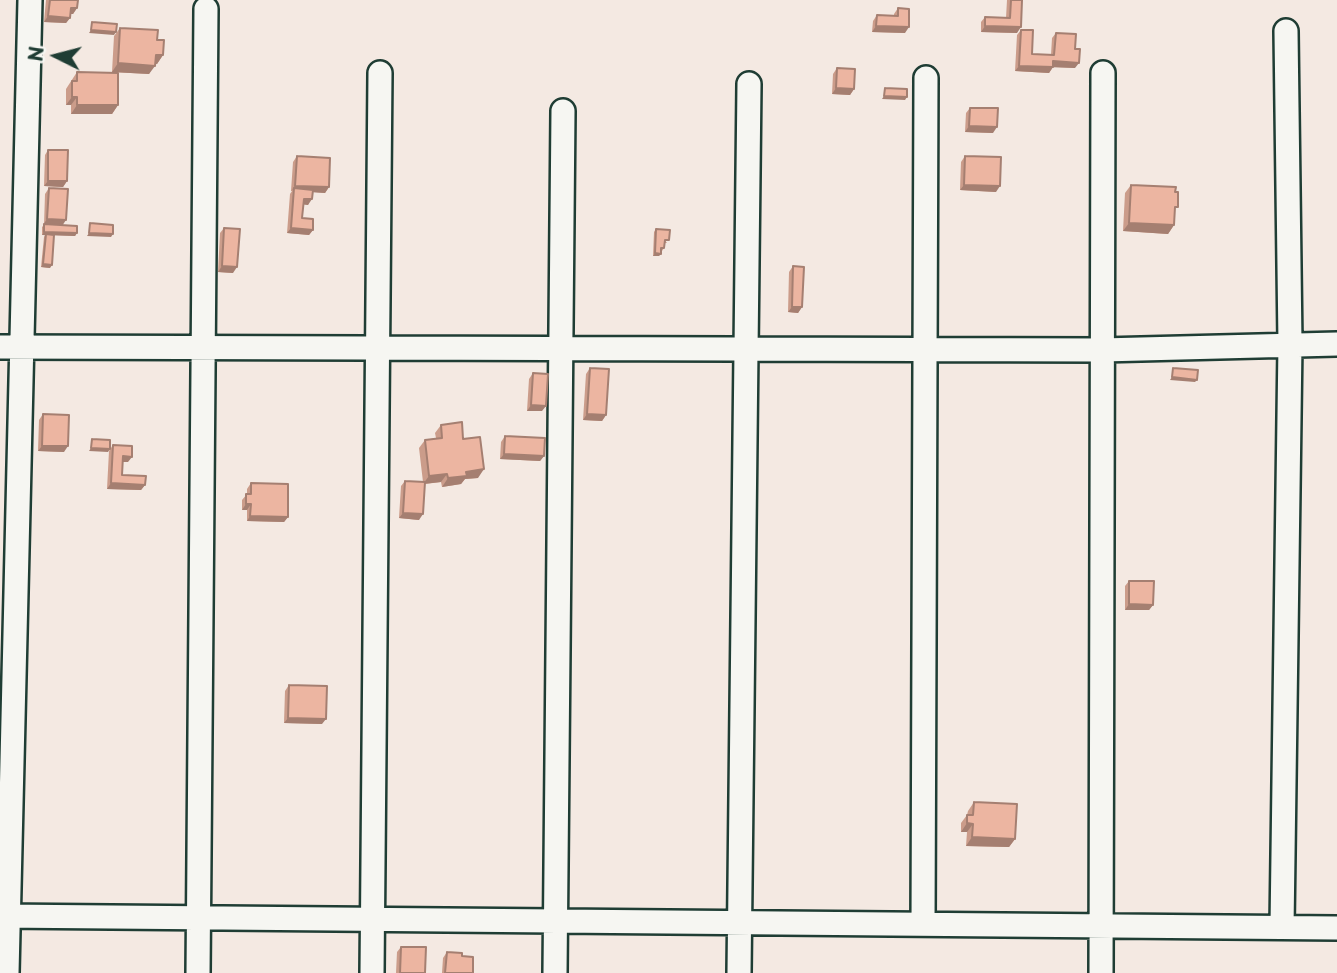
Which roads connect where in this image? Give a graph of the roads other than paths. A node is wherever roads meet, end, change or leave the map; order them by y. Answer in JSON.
{"nodes":[{"id":1,"x":30,"y":0,"type":"edge"},
{"id":2,"x":206,"y":9,"type":"dead end"},
{"id":3,"x":1286,"y":31,"type":"dead end"},
{"id":4,"x":1103,"y":72,"type":"dead end"},
{"id":5,"x":380,"y":73,"type":"dead end"},
{"id":6,"x":926,"y":78,"type":"dead end"},
{"id":7,"x":748,"y":84,"type":"dead end"},
{"id":8,"x":563,"y":111,"type":"dead end"},
{"id":9,"x":1290,"y":344,"type":"junction"},
{"id":10,"x":1337,"y":344,"type":"edge"},
{"id":11,"x":11,"y":347,"type":"edge"},
{"id":12,"x":203,"y":348,"type":"junction"},
{"id":13,"x":377,"y":348,"type":"junction"},
{"id":14,"x":561,"y":349,"type":"junction"},
{"id":15,"x":746,"y":349,"type":"junction"},
{"id":16,"x":925,"y":350,"type":"junction"},
{"id":17,"x":1102,"y":350,"type":"junction"},
{"id":18,"x":4,"y":916,"type":"edge"},
{"id":19,"x":198,"y":918,"type":"junction"},
{"id":20,"x":372,"y":919,"type":"junction"},
{"id":21,"x":555,"y":921,"type":"junction"},
{"id":22,"x":740,"y":922,"type":"junction"},
{"id":23,"x":923,"y":924,"type":"junction"},
{"id":24,"x":1101,"y":926,"type":"junction"},
{"id":25,"x":1282,"y":927,"type":"junction"},
{"id":26,"x":1337,"y":928,"type":"edge"},
{"id":27,"x":7,"y":973,"type":"edge"},
{"id":28,"x":198,"y":973,"type":"edge"},
{"id":29,"x":372,"y":973,"type":"edge"},
{"id":30,"x":555,"y":973,"type":"edge"},
{"id":31,"x":739,"y":973,"type":"edge"},
{"id":32,"x":1101,"y":973,"type":"edge"}],
"edges":[{"from":1,"to":11,"type":"street"},
{"from":2,"to":12,"type":"street"},
{"from":3,"to":9,"type":"street"},
{"from":4,"to":17,"type":"street"},
{"from":5,"to":13,"type":"street"},
{"from":6,"to":16,"type":"street"},
{"from":7,"to":15,"type":"street"},
{"from":8,"to":14,"type":"street"},
{"from":9,"to":10,"type":"street"},
{"from":9,"to":17,"type":"street"},
{"from":9,"to":25,"type":"street"},
{"from":11,"to":12,"type":"street"},
{"from":11,"to":18,"type":"street"},
{"from":12,"to":13,"type":"street"},
{"from":12,"to":19,"type":"street"},
{"from":13,"to":14,"type":"street"},
{"from":13,"to":20,"type":"street"},
{"from":14,"to":15,"type":"street"},
{"from":14,"to":21,"type":"street"},
{"from":15,"to":16,"type":"street"},
{"from":15,"to":22,"type":"street"},
{"from":16,"to":17,"type":"street"},
{"from":16,"to":23,"type":"street"},
{"from":17,"to":24,"type":"street"},
{"from":18,"to":19,"type":"street"},
{"from":18,"to":27,"type":"street"},
{"from":19,"to":20,"type":"street"},
{"from":19,"to":28,"type":"street"},
{"from":20,"to":21,"type":"street"},
{"from":20,"to":29,"type":"street"},
{"from":21,"to":22,"type":"street"},
{"from":21,"to":30,"type":"street"},
{"from":22,"to":23,"type":"street"},
{"from":22,"to":31,"type":"street"},
{"from":23,"to":24,"type":"street"},
{"from":24,"to":25,"type":"street"},
{"from":24,"to":32,"type":"street"},
{"from":25,"to":26,"type":"street"}]}
